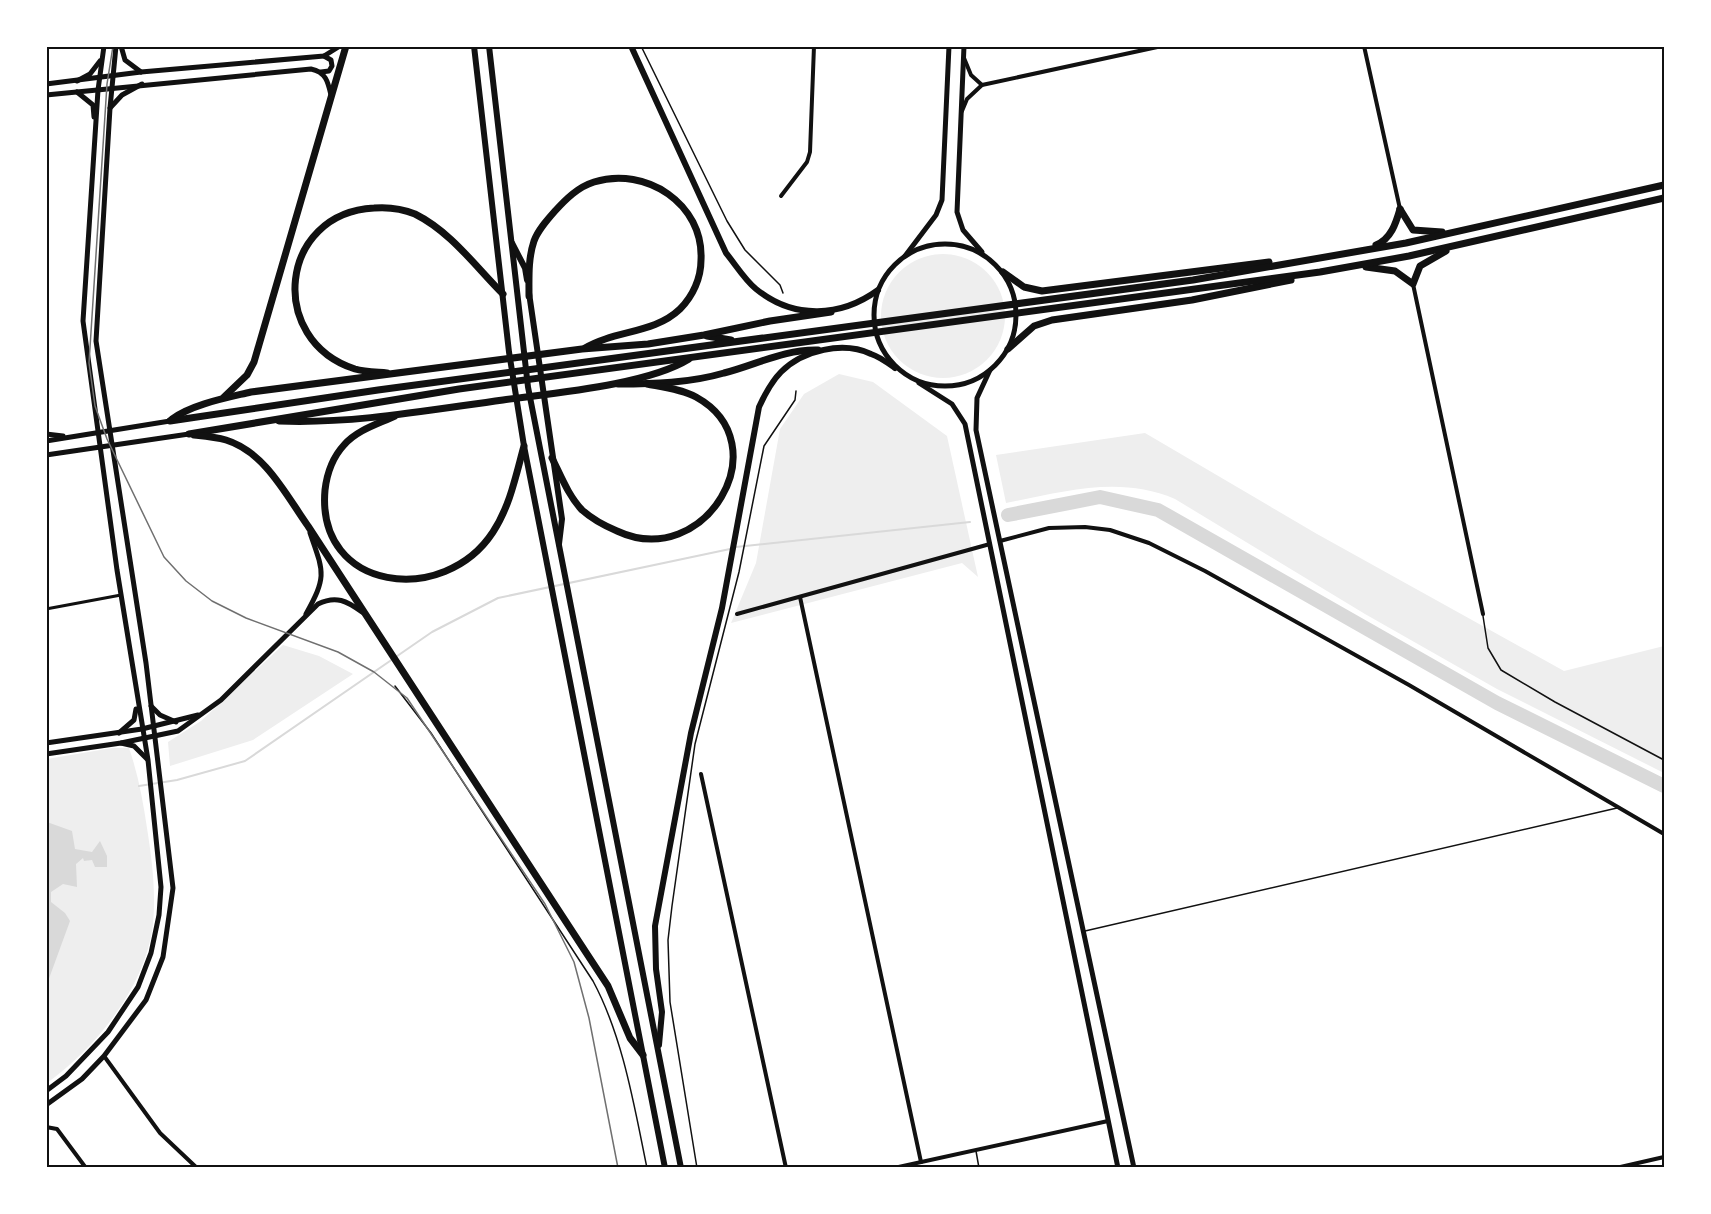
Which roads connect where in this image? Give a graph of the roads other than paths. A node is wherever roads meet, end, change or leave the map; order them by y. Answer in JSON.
{"nodes":[{"id":1,"x":104,"y":46,"type":"edge"},
{"id":2,"x":116,"y":46,"type":"edge"},
{"id":3,"x":121,"y":46,"type":"edge"},
{"id":4,"x":340,"y":46,"type":"edge"},
{"id":5,"x":346,"y":46,"type":"edge"},
{"id":6,"x":474,"y":46,"type":"edge"},
{"id":7,"x":489,"y":46,"type":"edge"},
{"id":8,"x":631,"y":46,"type":"edge"},
{"id":9,"x":641,"y":46,"type":"edge"},
{"id":10,"x":814,"y":46,"type":"edge"},
{"id":11,"x":949,"y":46,"type":"edge"},
{"id":12,"x":964,"y":46,"type":"edge"},
{"id":13,"x":1162,"y":46,"type":"edge"},
{"id":14,"x":1364,"y":46,"type":"edge"},
{"id":15,"x":324,"y":56,"type":"junction"},
{"id":16,"x":964,"y":58,"type":"junction"},
{"id":17,"x":102,"y":59,"type":"junction"},
{"id":18,"x":141,"y":72,"type":"junction"},
{"id":19,"x":321,"y":72,"type":"junction"},
{"id":20,"x":112,"y":77,"type":"junction"},
{"id":21,"x":99,"y":78,"type":"junction"},
{"id":22,"x":77,"y":81,"type":"junction"},
{"id":23,"x":46,"y":84,"type":"edge"},
{"id":24,"x":142,"y":84,"type":"junction"},
{"id":25,"x":982,"y":85,"type":"junction"},
{"id":26,"x":111,"y":88,"type":"junction"},
{"id":27,"x":98,"y":90,"type":"junction"},
{"id":28,"x":77,"y":92,"type":"junction"},
{"id":29,"x":46,"y":95,"type":"edge"},
{"id":30,"x":331,"y":97,"type":"junction"},
{"id":31,"x":110,"y":108,"type":"junction"},
{"id":32,"x":961,"y":115,"type":"junction"},
{"id":33,"x":95,"y":134,"type":"junction"},
{"id":34,"x":1665,"y":185,"type":"edge"},
{"id":35,"x":781,"y":196,"type":"dead end"},
{"id":36,"x":1665,"y":198,"type":"edge"},
{"id":37,"x":1400,"y":208,"type":"junction"},
{"id":38,"x":1461,"y":231,"type":"junction"},
{"id":39,"x":510,"y":240,"type":"junction"},
{"id":40,"x":1459,"y":245,"type":"junction"},
{"id":41,"x":1360,"y":250,"type":"junction"},
{"id":42,"x":984,"y":254,"type":"junction"},
{"id":43,"x":904,"y":257,"type":"junction"},
{"id":44,"x":1310,"y":259,"type":"junction"},
{"id":45,"x":1355,"y":266,"type":"junction"},
{"id":46,"x":1003,"y":272,"type":"junction"},
{"id":47,"x":1320,"y":272,"type":"junction"},
{"id":48,"x":1193,"y":284,"type":"junction"},
{"id":49,"x":1413,"y":284,"type":"junction"},
{"id":50,"x":878,"y":290,"type":"junction"},
{"id":51,"x":783,"y":293,"type":"dead end"},
{"id":52,"x":502,"y":294,"type":"junction"},
{"id":53,"x":529,"y":296,"type":"junction"},
{"id":54,"x":831,"y":312,"type":"junction"},
{"id":55,"x":704,"y":335,"type":"junction"},
{"id":56,"x":739,"y":341,"type":"junction"},
{"id":57,"x":582,"y":349,"type":"junction"},
{"id":58,"x":1008,"y":349,"type":"junction"},
{"id":59,"x":818,"y":350,"type":"junction"},
{"id":60,"x":692,"y":357,"type":"junction"},
{"id":61,"x":895,"y":368,"type":"junction"},
{"id":62,"x":990,"y":370,"type":"junction"},
{"id":63,"x":402,"y":374,"type":"junction"},
{"id":64,"x":919,"y":383,"type":"junction"},
{"id":65,"x":606,"y":384,"type":"junction"},
{"id":66,"x":647,"y":384,"type":"junction"},
{"id":67,"x":796,"y":391,"type":"dead end"},
{"id":68,"x":222,"y":399,"type":"junction"},
{"id":69,"x":395,"y":416,"type":"junction"},
{"id":70,"x":264,"y":420,"type":"junction"},
{"id":71,"x":170,"y":421,"type":"junction"},
{"id":72,"x":46,"y":434,"type":"edge"},
{"id":73,"x":189,"y":434,"type":"junction"},
{"id":74,"x":71,"y":437,"type":"junction"},
{"id":75,"x":46,"y":441,"type":"edge"},
{"id":76,"x":524,"y":446,"type":"junction"},
{"id":77,"x":46,"y":456,"type":"edge"},
{"id":78,"x":552,"y":458,"type":"junction"},
{"id":79,"x":308,"y":526,"type":"junction"},
{"id":80,"x":1000,"y":541,"type":"junction"},
{"id":81,"x":990,"y":544,"type":"junction"},
{"id":82,"x":558,"y":550,"type":"junction"},
{"id":83,"x":121,"y":595,"type":"junction"},
{"id":84,"x":800,"y":597,"type":"junction"},
{"id":85,"x":46,"y":609,"type":"edge"},
{"id":86,"x":363,"y":613,"type":"junction"},
{"id":87,"x":737,"y":614,"type":"dead end"},
{"id":88,"x":1483,"y":614,"type":"joint"},
{"id":89,"x":303,"y":618,"type":"junction"},
{"id":90,"x":395,"y":686,"type":"dead end"},
{"id":91,"x":137,"y":704,"type":"junction"},
{"id":92,"x":151,"y":706,"type":"junction"},
{"id":93,"x":200,"y":715,"type":"junction"},
{"id":94,"x":176,"y":722,"type":"junction"},
{"id":95,"x":153,"y":727,"type":"junction"},
{"id":96,"x":142,"y":729,"type":"junction"},
{"id":97,"x":119,"y":733,"type":"junction"},
{"id":98,"x":154,"y":737,"type":"junction"},
{"id":99,"x":144,"y":739,"type":"junction"},
{"id":100,"x":46,"y":743,"type":"edge"},
{"id":101,"x":121,"y":743,"type":"junction"},
{"id":102,"x":46,"y":754,"type":"edge"},
{"id":103,"x":148,"y":760,"type":"junction"},
{"id":104,"x":1665,"y":760,"type":"edge"},
{"id":105,"x":701,"y":774,"type":"dead end"},
{"id":106,"x":1617,"y":808,"type":"junction"},
{"id":107,"x":1665,"y":834,"type":"edge"},
{"id":108,"x":1084,"y":932,"type":"junction"},
{"id":109,"x":658,"y":1054,"type":"junction"},
{"id":110,"x":643,"y":1055,"type":"junction"},
{"id":111,"x":104,"y":1056,"type":"junction"},
{"id":112,"x":46,"y":1091,"type":"edge"},
{"id":113,"x":46,"y":1105,"type":"edge"},
{"id":114,"x":1108,"y":1121,"type":"junction"},
{"id":115,"x":46,"y":1127,"type":"edge"},
{"id":116,"x":975,"y":1150,"type":"junction"},
{"id":117,"x":1665,"y":1157,"type":"edge"},
{"id":118,"x":921,"y":1162,"type":"junction"},
{"id":119,"x":86,"y":1167,"type":"edge"},
{"id":120,"x":197,"y":1167,"type":"edge"},
{"id":121,"x":647,"y":1167,"type":"edge"},
{"id":122,"x":665,"y":1167,"type":"edge"},
{"id":123,"x":681,"y":1167,"type":"edge"},
{"id":124,"x":697,"y":1167,"type":"edge"},
{"id":125,"x":786,"y":1167,"type":"edge"},
{"id":126,"x":894,"y":1167,"type":"edge"},
{"id":127,"x":979,"y":1167,"type":"edge"},
{"id":128,"x":1118,"y":1167,"type":"edge"},
{"id":129,"x":1134,"y":1167,"type":"edge"},
{"id":130,"x":1616,"y":1167,"type":"edge"}],
"edges":[{"from":1,"to":17,"type":"main road"},
{"from":2,"to":20,"type":"main road"},
{"from":3,"to":18,"type":"main road"},
{"from":4,"to":15,"type":"main road"},
{"from":5,"to":30,"type":"highway"},
{"from":6,"to":52,"type":"highway"},
{"from":7,"to":39,"type":"highway"},
{"from":8,"to":54,"type":"highway"},
{"from":9,"to":51,"type":"lane"},
{"from":10,"to":35,"type":"street"},
{"from":11,"to":43,"type":"main road"},
{"from":12,"to":16,"type":"main road"},
{"from":13,"to":25,"type":"street"},
{"from":14,"to":37,"type":"street"},
{"from":15,"to":18,"type":"main road"},
{"from":15,"to":19,"type":"main road"},
{"from":16,"to":25,"type":"street"},
{"from":16,"to":32,"type":"main road"},
{"from":17,"to":21,"type":"main road"},
{"from":17,"to":22,"type":"main road"},
{"from":18,"to":20,"type":"main road"},
{"from":19,"to":24,"type":"main road"},
{"from":19,"to":30,"type":"main road"},
{"from":20,"to":21,"type":"main road"},
{"from":20,"to":26,"type":"main road"},
{"from":21,"to":22,"type":"main road"},
{"from":21,"to":27,"type":"main road"},
{"from":22,"to":23,"type":"main road"},
{"from":24,"to":26,"type":"main road"},
{"from":24,"to":31,"type":"main road"},
{"from":25,"to":32,"type":"street"},
{"from":26,"to":27,"type":"main road"},
{"from":26,"to":31,"type":"main road"},
{"from":27,"to":28,"type":"main road"},
{"from":27,"to":33,"type":"main road"},
{"from":28,"to":29,"type":"main road"},
{"from":28,"to":33,"type":"main road"},
{"from":30,"to":68,"type":"highway"},
{"from":31,"to":92,"type":"main road"},
{"from":32,"to":42,"type":"main road"},
{"from":33,"to":83,"type":"main road"},
{"from":34,"to":38,"type":"highway"},
{"from":36,"to":40,"type":"highway"},
{"from":37,"to":38,"type":"highway"},
{"from":37,"to":41,"type":"highway"},
{"from":38,"to":41,"type":"highway"},
{"from":39,"to":53,"type":"highway"},
{"from":39,"to":82,"type":"highway"},
{"from":40,"to":45,"type":"highway"},
{"from":40,"to":49,"type":"highway"},
{"from":41,"to":44,"type":"highway"},
{"from":42,"to":43,"type":"main road"},
{"from":42,"to":46,"type":"main road"},
{"from":43,"to":50,"type":"main road"},
{"from":44,"to":46,"type":"highway"},
{"from":44,"to":48,"type":"highway"},
{"from":45,"to":47,"type":"highway"},
{"from":45,"to":49,"type":"highway"},
{"from":46,"to":58,"type":"main road"},
{"from":47,"to":48,"type":"highway"},
{"from":47,"to":58,"type":"highway"},
{"from":48,"to":56,"type":"highway"},
{"from":48,"to":60,"type":"highway"},
{"from":49,"to":88,"type":"street"},
{"from":50,"to":54,"type":"highway"},
{"from":50,"to":61,"type":"main road"},
{"from":52,"to":63,"type":"highway"},
{"from":52,"to":76,"type":"highway"},
{"from":53,"to":57,"type":"highway"},
{"from":53,"to":78,"type":"highway"},
{"from":54,"to":55,"type":"highway"},
{"from":55,"to":56,"type":"highway"},
{"from":55,"to":57,"type":"highway"},
{"from":56,"to":71,"type":"highway"},
{"from":57,"to":63,"type":"highway"},
{"from":58,"to":62,"type":"main road"},
{"from":59,"to":61,"type":"highway"},
{"from":59,"to":66,"type":"highway"},
{"from":59,"to":109,"type":"highway"},
{"from":60,"to":65,"type":"highway"},
{"from":60,"to":70,"type":"highway"},
{"from":61,"to":64,"type":"main road"},
{"from":62,"to":64,"type":"main road"},
{"from":62,"to":80,"type":"main road"},
{"from":63,"to":68,"type":"highway"},
{"from":64,"to":81,"type":"main road"},
{"from":65,"to":66,"type":"highway"},
{"from":65,"to":69,"type":"highway"},
{"from":66,"to":78,"type":"highway"},
{"from":67,"to":124,"type":"lane"},
{"from":68,"to":71,"type":"highway"},
{"from":69,"to":70,"type":"highway"},
{"from":69,"to":76,"type":"highway"},
{"from":70,"to":73,"type":"highway"},
{"from":71,"to":74,"type":"main road"},
{"from":72,"to":74,"type":"main road"},
{"from":73,"to":77,"type":"main road"},
{"from":73,"to":79,"type":"highway"},
{"from":74,"to":75,"type":"main road"},
{"from":76,"to":110,"type":"highway"},
{"from":78,"to":82,"type":"highway"},
{"from":79,"to":86,"type":"highway"},
{"from":79,"to":89,"type":"main road"},
{"from":80,"to":106,"type":"street"},
{"from":80,"to":108,"type":"main road"},
{"from":81,"to":84,"type":"street"},
{"from":81,"to":114,"type":"main road"},
{"from":82,"to":109,"type":"highway"},
{"from":83,"to":85,"type":"street"},
{"from":83,"to":91,"type":"main road"},
{"from":84,"to":87,"type":"street"},
{"from":84,"to":118,"type":"street"},
{"from":86,"to":89,"type":"main road"},
{"from":86,"to":110,"type":"highway"},
{"from":88,"to":104,"type":"lane"},
{"from":89,"to":93,"type":"main road"},
{"from":90,"to":121,"type":"lane"},
{"from":91,"to":96,"type":"main road"},
{"from":91,"to":97,"type":"main road"},
{"from":92,"to":94,"type":"main road"},
{"from":92,"to":95,"type":"main road"},
{"from":93,"to":94,"type":"main road"},
{"from":93,"to":98,"type":"main road"},
{"from":94,"to":95,"type":"main road"},
{"from":95,"to":96,"type":"main road"},
{"from":95,"to":98,"type":"main road"},
{"from":96,"to":97,"type":"main road"},
{"from":96,"to":99,"type":"main road"},
{"from":97,"to":100,"type":"main road"},
{"from":98,"to":99,"type":"main road"},
{"from":98,"to":111,"type":"main road"},
{"from":99,"to":101,"type":"main road"},
{"from":99,"to":103,"type":"main road"},
{"from":101,"to":102,"type":"main road"},
{"from":101,"to":103,"type":"main road"},
{"from":103,"to":112,"type":"main road"},
{"from":105,"to":125,"type":"street"},
{"from":106,"to":107,"type":"street"},
{"from":106,"to":108,"type":"lane"},
{"from":108,"to":129,"type":"main road"},
{"from":109,"to":123,"type":"highway"},
{"from":110,"to":122,"type":"highway"},
{"from":111,"to":113,"type":"main road"},
{"from":111,"to":120,"type":"street"},
{"from":114,"to":116,"type":"street"},
{"from":114,"to":128,"type":"main road"},
{"from":115,"to":119,"type":"street"},
{"from":116,"to":118,"type":"street"},
{"from":116,"to":127,"type":"lane"},
{"from":117,"to":130,"type":"street"},
{"from":118,"to":126,"type":"street"}]}
